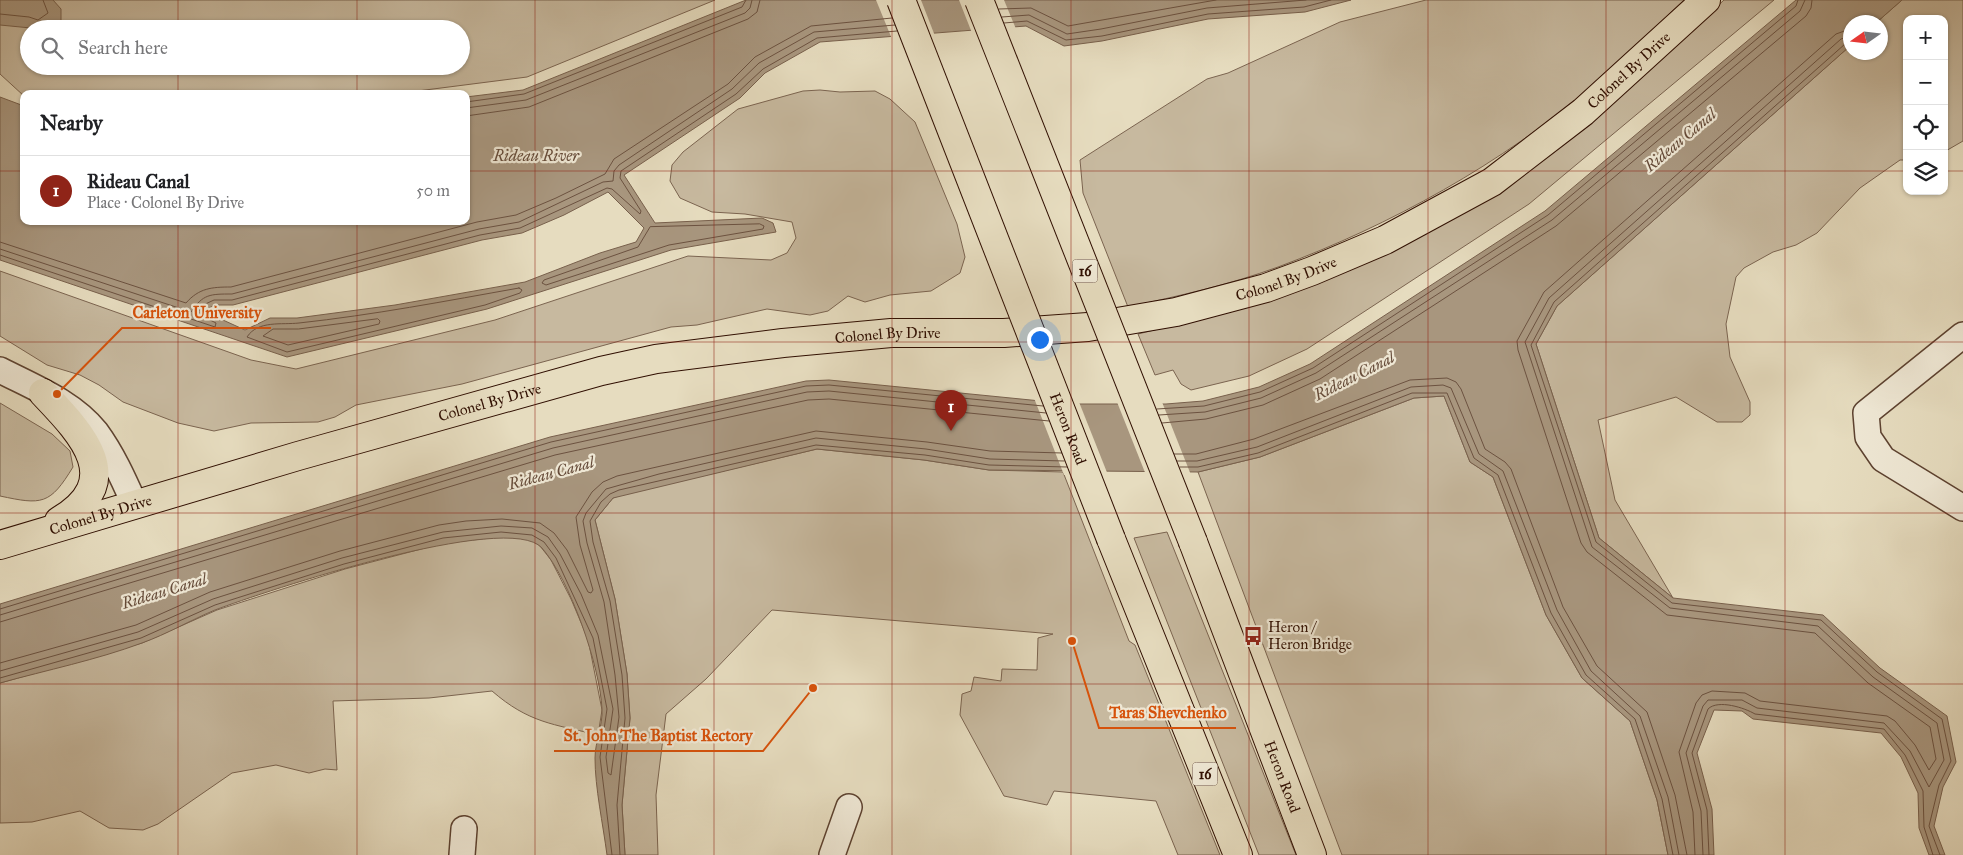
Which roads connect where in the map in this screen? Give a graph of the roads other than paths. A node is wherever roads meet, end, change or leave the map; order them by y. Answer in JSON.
{"nodes":[{"id":1,"x":901,"y":0,"type":"edge"},
{"id":2,"x":979,"y":0,"type":"edge"},
{"id":3,"x":1706,"y":0,"type":"edge"},
{"id":4,"x":1963,"y":335,"type":"edge"},
{"id":5,"x":0,"y":370,"type":"edge"},
{"id":6,"x":43,"y":393,"type":"junction"},
{"id":7,"x":134,"y":503,"type":"junction"},
{"id":8,"x":1963,"y":508,"type":"edge"},
{"id":9,"x":27,"y":536,"type":"junction"},
{"id":10,"x":0,"y":544,"type":"edge"},
{"id":11,"x":848,"y":807,"type":"dead end"},
{"id":12,"x":464,"y":829,"type":"dead end"},
{"id":13,"x":462,"y":855,"type":"edge"},
{"id":14,"x":832,"y":855,"type":"edge"},
{"id":15,"x":1238,"y":855,"type":"edge"},
{"id":16,"x":1312,"y":855,"type":"edge"}],
"edges":[{"from":1,"to":15,"type":"main road","name":"Heron Road","number":"16","bridge":true},
{"from":2,"to":16,"type":"main road","name":"Heron Road","number":"16","bridge":true},
{"from":3,"to":7,"type":"main road","name":"Colonel By Drive"},
{"from":4,"to":8,"type":"street"},
{"from":5,"to":6,"type":"street"},
{"from":6,"to":7,"type":"street"},
{"from":6,"to":9,"type":"main road"},
{"from":7,"to":9,"type":"main road","name":"Colonel By Drive"},
{"from":9,"to":10,"type":"main road","name":"Colonel By Drive"},
{"from":11,"to":14,"type":"street"},
{"from":12,"to":13,"type":"street"}]}
